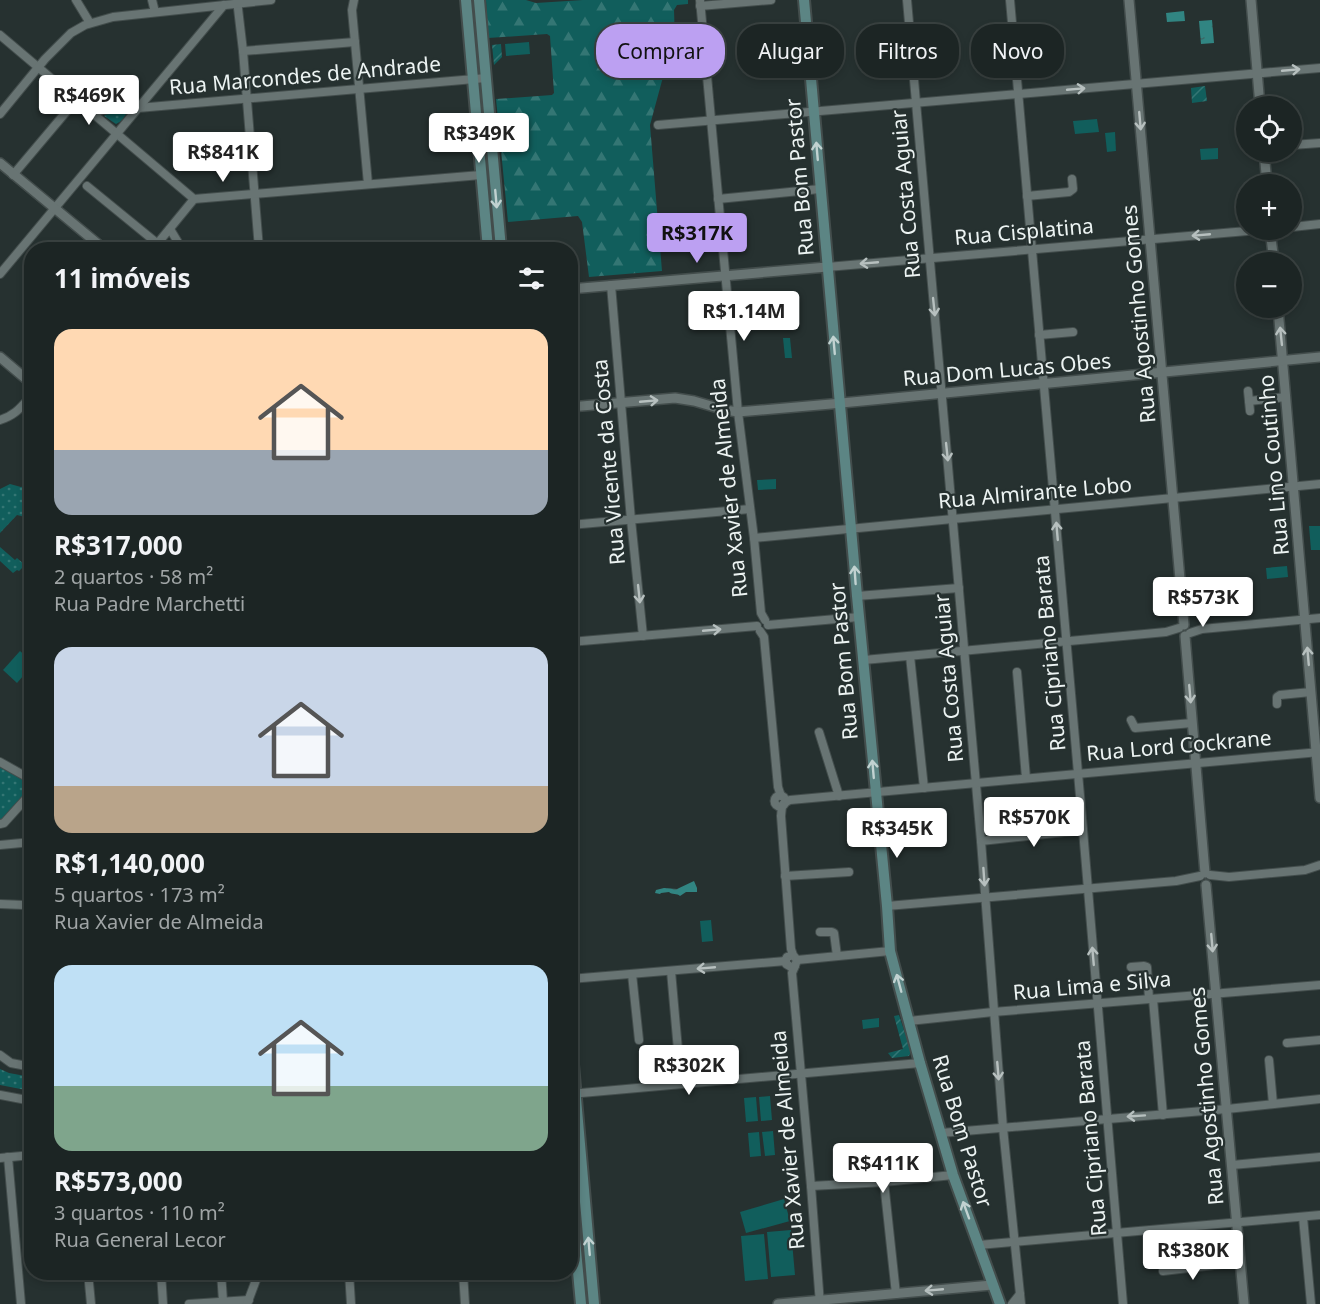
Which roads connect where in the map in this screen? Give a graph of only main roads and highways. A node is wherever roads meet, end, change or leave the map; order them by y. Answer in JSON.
{"nodes":[{"id":1,"x":466,"y":0,"type":"edge"},
{"id":2,"x":479,"y":0,"type":"edge"},
{"id":3,"x":804,"y":0,"type":"edge"},
{"id":4,"x":487,"y":242,"type":"edge"},
{"id":5,"x":500,"y":242,"type":"edge"},
{"id":6,"x":578,"y":1143,"type":"edge"},
{"id":7,"x":578,"y":1280,"type":"edge"},
{"id":8,"x":580,"y":1304,"type":"edge"},
{"id":9,"x":594,"y":1304,"type":"edge"},
{"id":10,"x":1000,"y":1304,"type":"edge"}],
"edges":[{"from":1,"to":4,"type":"main road"},
{"from":2,"to":5,"type":"main road","one_way":true},
{"from":10,"to":3,"type":"main road","name":"Rua Bom Pastor","one_way":true},
{"from":9,"to":6,"type":"main road","one_way":true},
{"from":7,"to":8,"type":"main road"}]}
